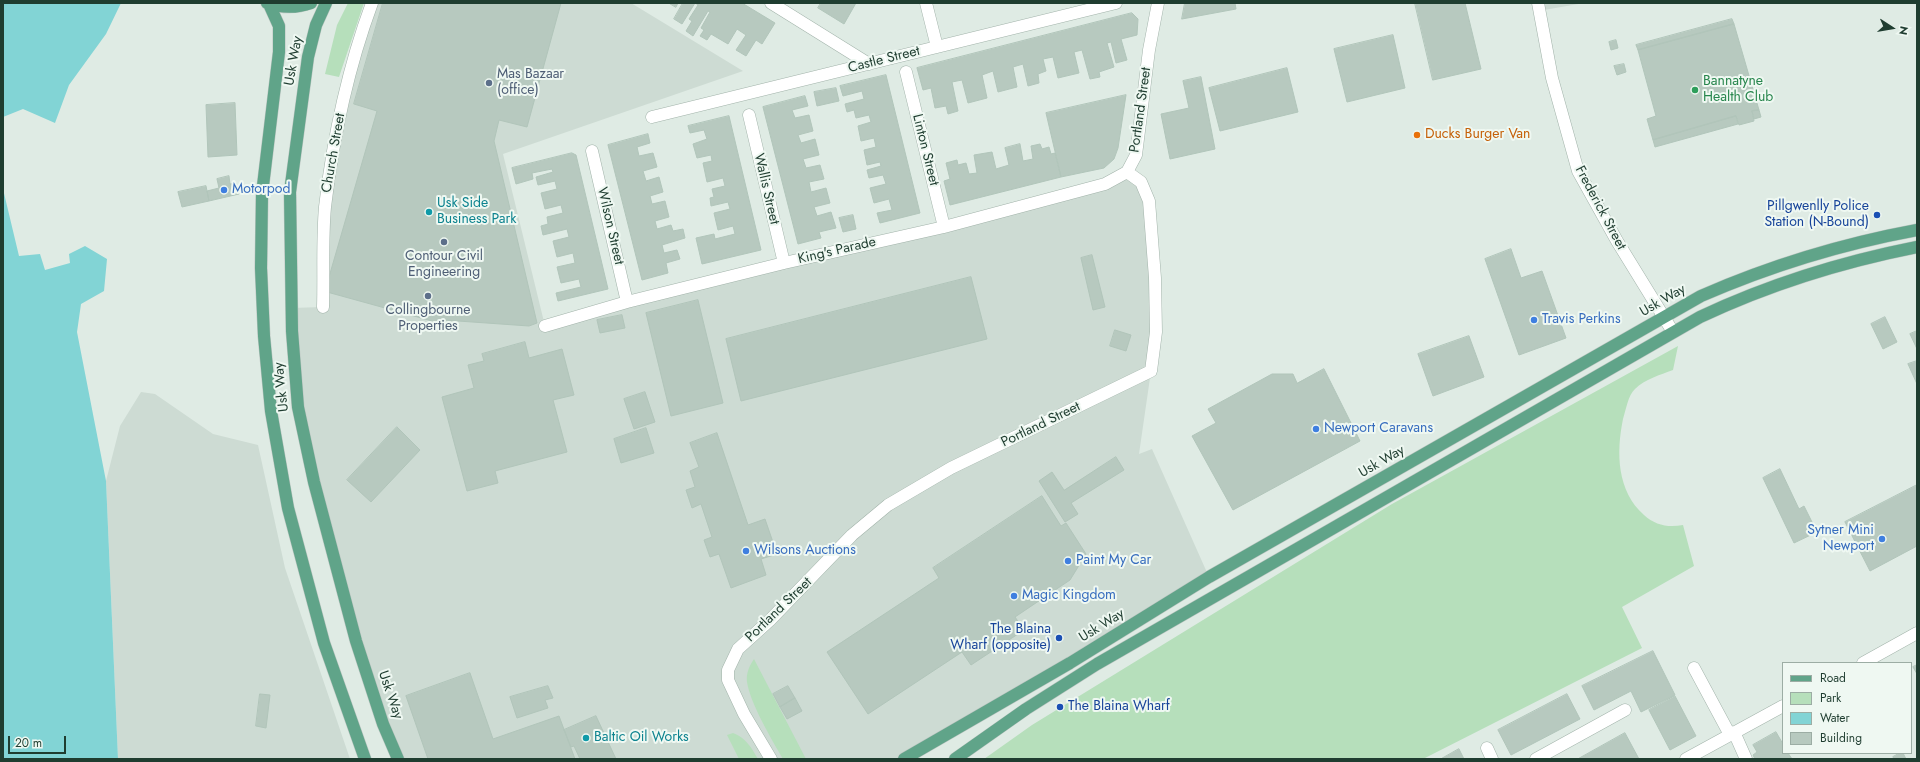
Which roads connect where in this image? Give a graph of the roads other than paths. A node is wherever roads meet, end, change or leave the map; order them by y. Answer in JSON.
{"nodes":[{"id":1,"x":268,"y":3,"type":"edge"},
{"id":2,"x":311,"y":3,"type":"edge"},
{"id":3,"x":326,"y":3,"type":"edge"},
{"id":4,"x":372,"y":3,"type":"edge"},
{"id":5,"x":771,"y":3,"type":"edge"},
{"id":6,"x":926,"y":3,"type":"edge"},
{"id":7,"x":1116,"y":3,"type":"edge"},
{"id":8,"x":1158,"y":3,"type":"edge"},
{"id":9,"x":1538,"y":3,"type":"edge"},
{"id":10,"x":1100,"y":5,"type":"edge"},
{"id":11,"x":937,"y":47,"type":"junction"},
{"id":12,"x":869,"y":64,"type":"junction"},
{"id":13,"x":906,"y":72,"type":"dead end"},
{"id":14,"x":749,"y":115,"type":"dead end"},
{"id":15,"x":652,"y":117,"type":"dead end"},
{"id":16,"x":592,"y":151,"type":"dead end"},
{"id":17,"x":1127,"y":172,"type":"junction"},
{"id":18,"x":944,"y":227,"type":"junction"},
{"id":19,"x":1917,"y":230,"type":"edge"},
{"id":20,"x":1917,"y":247,"type":"edge"},
{"id":21,"x":784,"y":263,"type":"junction"},
{"id":22,"x":627,"y":302,"type":"junction"},
{"id":23,"x":323,"y":307,"type":"dead end"},
{"id":24,"x":1663,"y":317,"type":"junction"},
{"id":25,"x":545,"y":326,"type":"dead end"},
{"id":26,"x":1673,"y":332,"type":"junction"},
{"id":27,"x":1917,"y":633,"type":"edge"},
{"id":28,"x":1865,"y":662,"type":"edge"},
{"id":29,"x":1694,"y":668,"type":"dead end"},
{"id":30,"x":1782,"y":707,"type":"edge"},
{"id":31,"x":1625,"y":710,"type":"dead end"},
{"id":32,"x":1732,"y":733,"type":"junction"},
{"id":33,"x":365,"y":759,"type":"edge"},
{"id":34,"x":398,"y":759,"type":"edge"},
{"id":35,"x":771,"y":759,"type":"edge"},
{"id":36,"x":904,"y":759,"type":"edge"},
{"id":37,"x":954,"y":759,"type":"edge"},
{"id":38,"x":1536,"y":759,"type":"edge"},
{"id":39,"x":1686,"y":759,"type":"edge"},
{"id":40,"x":1746,"y":759,"type":"edge"}],
"edges":[{"from":1,"to":2,"type":"main road"},
{"from":1,"to":33,"type":"main road","name":"Usk Way"},
{"from":3,"to":34,"type":"main road","name":"Usk Way"},
{"from":4,"to":23,"type":"street","name":"Church Street"},
{"from":5,"to":12,"type":"street"},
{"from":6,"to":11,"type":"street"},
{"from":7,"to":10,"type":"street","name":"Castle Street"},
{"from":8,"to":17,"type":"street","name":"Portland Street"},
{"from":9,"to":24,"type":"street","name":"Frederick Street"},
{"from":10,"to":11,"type":"street","name":"Castle Street"},
{"from":11,"to":12,"type":"street","name":"Castle Street"},
{"from":12,"to":15,"type":"street","name":"Castle Street"},
{"from":13,"to":18,"type":"street","name":"Linton Street"},
{"from":14,"to":21,"type":"street","name":"Wallis Street"},
{"from":16,"to":22,"type":"street","name":"Wilson Street"},
{"from":17,"to":18,"type":"street","name":"King's Parade"},
{"from":17,"to":35,"type":"street","name":"Portland Street"},
{"from":18,"to":21,"type":"street","name":"King's Parade"},
{"from":19,"to":24,"type":"main road","name":"Usk Way"},
{"from":20,"to":26,"type":"main road","name":"Usk Way"},
{"from":21,"to":22,"type":"street","name":"King's Parade"},
{"from":22,"to":25,"type":"street","name":"King's Parade"},
{"from":24,"to":26,"type":"street","name":"Frederick Street"},
{"from":24,"to":36,"type":"main road","name":"Usk Way"},
{"from":26,"to":37,"type":"main road","name":"Usk Way"},
{"from":27,"to":28,"type":"street"},
{"from":29,"to":32,"type":"street"},
{"from":30,"to":32,"type":"street"},
{"from":31,"to":38,"type":"street"},
{"from":32,"to":39,"type":"street"},
{"from":32,"to":40,"type":"street"}]}
